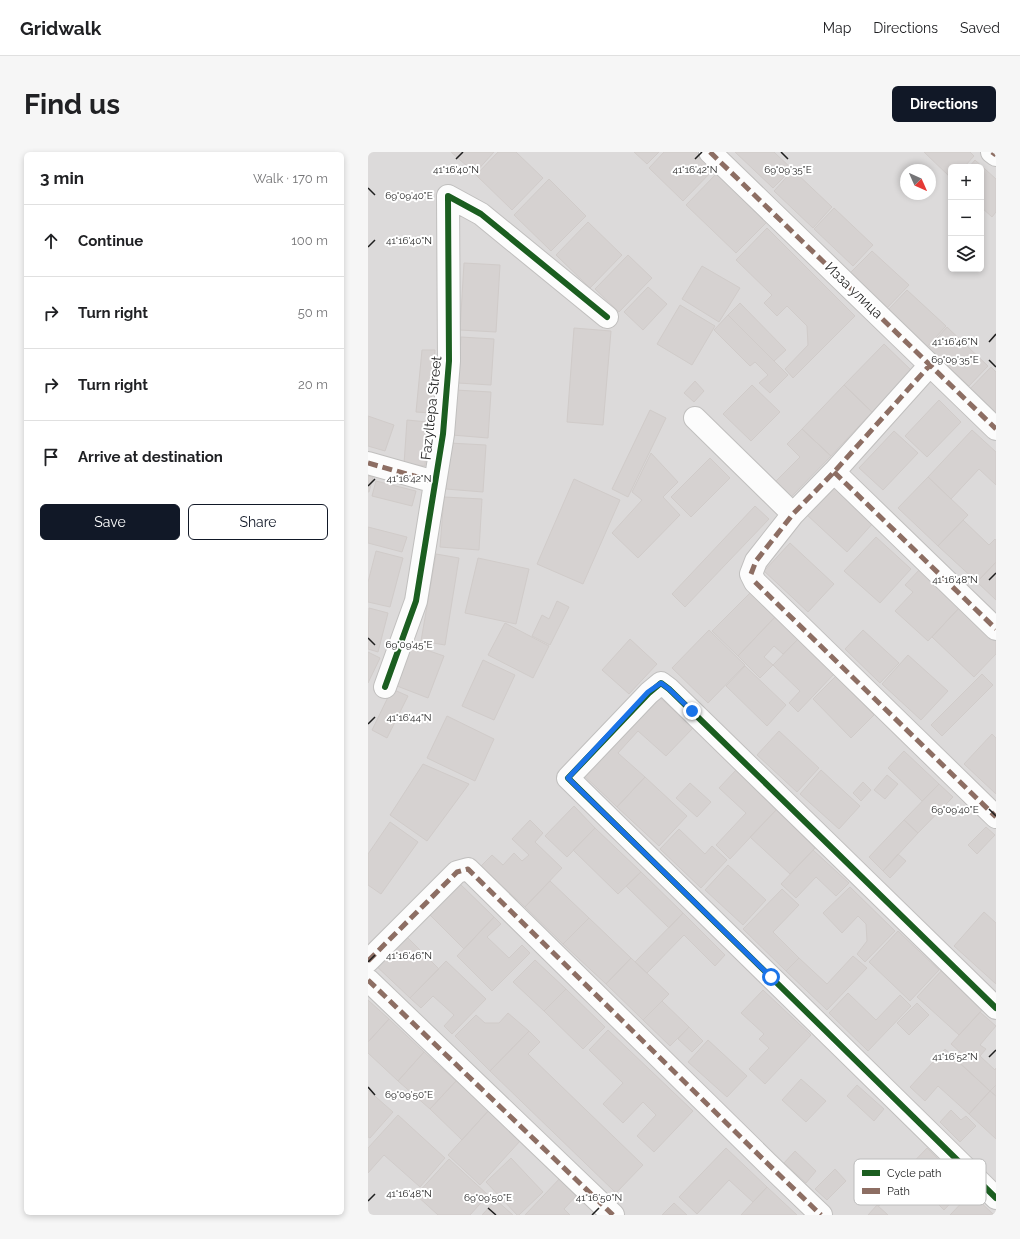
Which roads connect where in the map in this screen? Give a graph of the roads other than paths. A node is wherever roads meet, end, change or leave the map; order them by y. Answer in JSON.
{"nodes":[{"id":1,"x":710,"y":152,"type":"edge"},
{"id":2,"x":992,"y":152,"type":"edge"},
{"id":3,"x":996,"y":156,"type":"edge"},
{"id":4,"x":607,"y":317,"type":"dead end"},
{"id":5,"x":930,"y":365,"type":"junction"},
{"id":6,"x":695,"y":418,"type":"dead end"},
{"id":7,"x":996,"y":429,"type":"edge"},
{"id":8,"x":368,"y":464,"type":"edge"},
{"id":9,"x":834,"y":472,"type":"junction"},
{"id":10,"x":435,"y":482,"type":"junction"},
{"id":11,"x":793,"y":514,"type":"junction"},
{"id":12,"x":996,"y":630,"type":"edge"},
{"id":13,"x":385,"y":687,"type":"dead end"},
{"id":14,"x":996,"y":817,"type":"edge"},
{"id":15,"x":368,"y":961,"type":"edge"},
{"id":16,"x":368,"y":980,"type":"edge"},
{"id":17,"x":996,"y":1008,"type":"edge"},
{"id":18,"x":956,"y":1159,"type":"edge"},
{"id":19,"x":986,"y":1188,"type":"edge"},
{"id":20,"x":996,"y":1198,"type":"edge"},
{"id":21,"x":613,"y":1215,"type":"edge"},
{"id":22,"x":821,"y":1215,"type":"edge"}],
"edges":[{"from":1,"to":5,"type":"street","name":"Изза улица"},
{"from":2,"to":3,"type":"street"},
{"from":4,"to":10,"type":"street","name":"Fazyltepa Street"},
{"from":5,"to":7,"type":"street","name":"Изза улица"},
{"from":5,"to":9,"type":"street"},
{"from":6,"to":11,"type":"street"},
{"from":8,"to":10,"type":"street"},
{"from":9,"to":11,"type":"street"},
{"from":9,"to":12,"type":"street"},
{"from":10,"to":13,"type":"street","name":"Fazyltepa Street"},
{"from":11,"to":14,"type":"street"},
{"from":15,"to":22,"type":"street"},
{"from":16,"to":21,"type":"street"},
{"from":17,"to":18,"type":"street"},
{"from":19,"to":20,"type":"street"}]}
